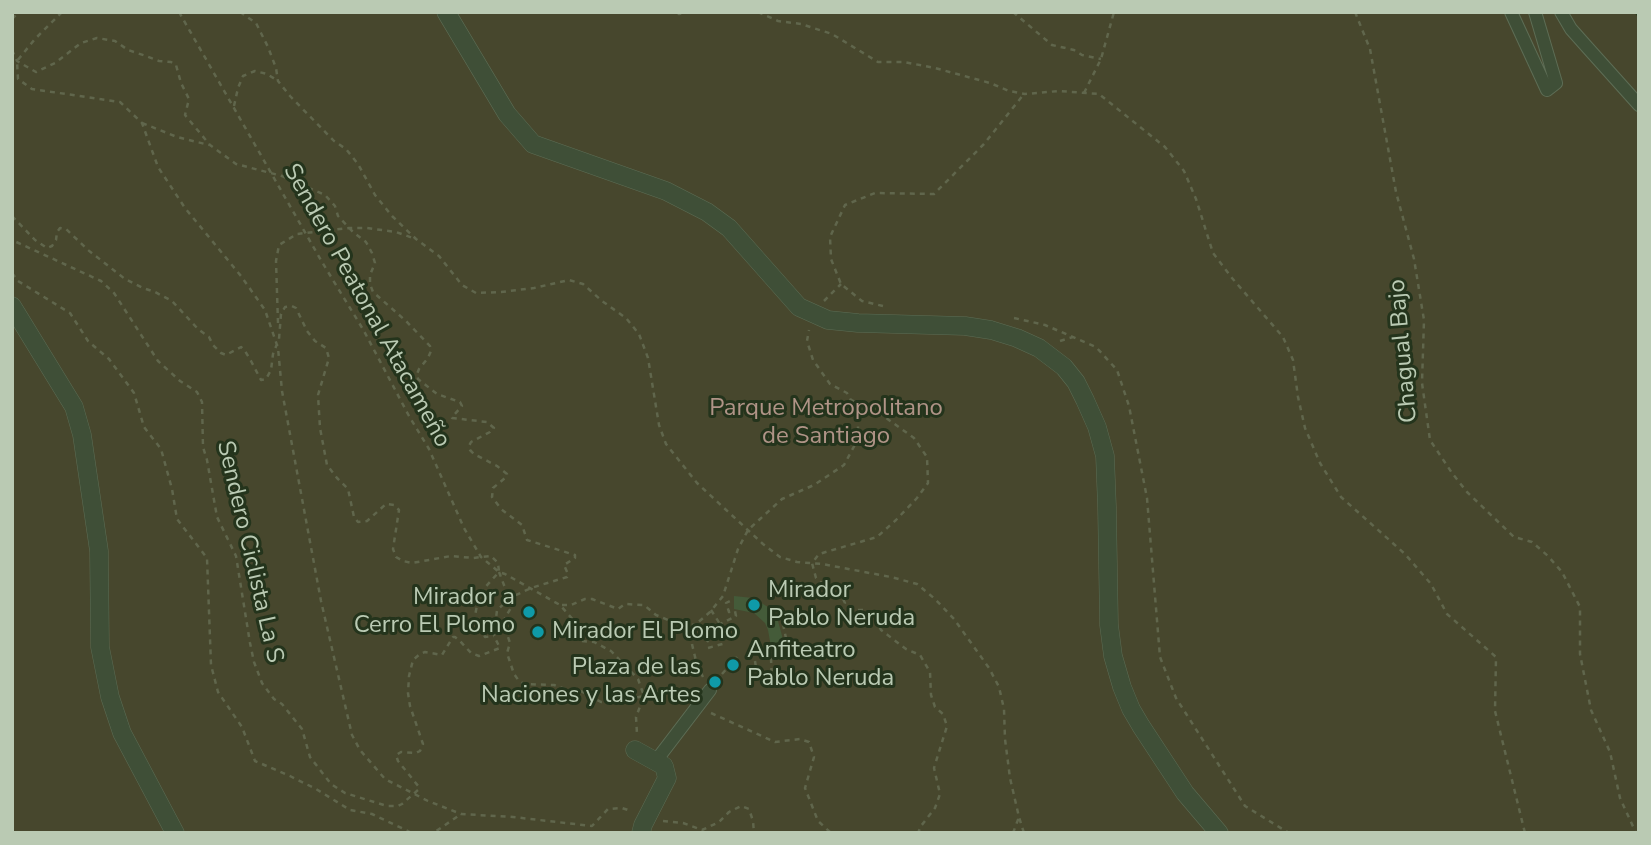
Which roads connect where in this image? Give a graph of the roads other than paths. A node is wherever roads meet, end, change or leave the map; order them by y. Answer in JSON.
{"nodes":[{"id":1,"x":446,"y":12,"type":"edge"},
{"id":2,"x":1511,"y":12,"type":"edge"},
{"id":3,"x":1535,"y":12,"type":"edge"},
{"id":4,"x":1561,"y":12,"type":"edge"},
{"id":5,"x":1639,"y":105,"type":"edge"},
{"id":6,"x":12,"y":306,"type":"edge"},
{"id":7,"x":710,"y":690,"type":"road end"},
{"id":8,"x":635,"y":750,"type":"road end"},
{"id":9,"x":655,"y":762,"type":"junction"},
{"id":10,"x":644,"y":825,"type":"edge"},
{"id":11,"x":175,"y":833,"type":"edge"},
{"id":12,"x":1219,"y":833,"type":"edge"}],
"edges":[{"from":1,"to":12,"type":"street"},
{"from":2,"to":3,"type":"street"},
{"from":4,"to":5,"type":"street"},
{"from":6,"to":11,"type":"street"},
{"from":7,"to":9,"type":"street"},
{"from":8,"to":9,"type":"street"},
{"from":9,"to":10,"type":"street"}]}
